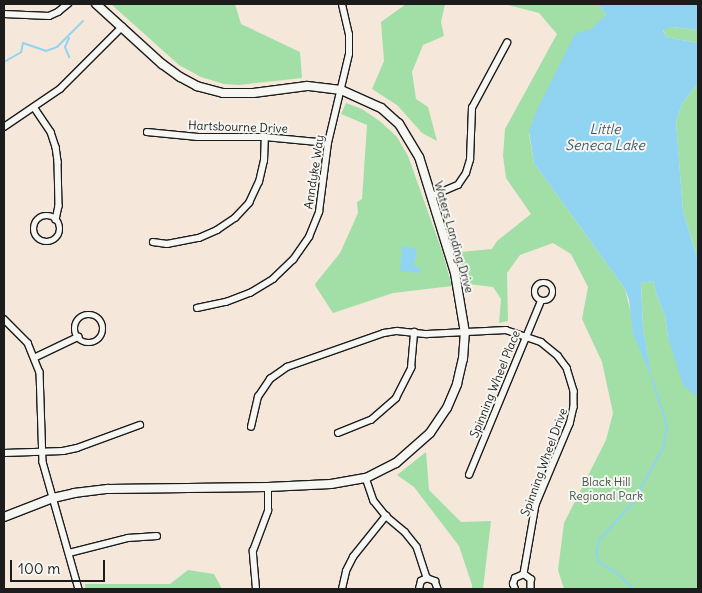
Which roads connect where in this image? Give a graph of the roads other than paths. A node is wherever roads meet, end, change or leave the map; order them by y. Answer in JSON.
{"nodes":[{"id":1,"x":68,"y":4,"type":"edge"},
{"id":2,"x":96,"y":4,"type":"edge"},
{"id":3,"x":342,"y":4,"type":"edge"},
{"id":4,"x":4,"y":14,"type":"edge"},
{"id":5,"x":122,"y":27,"type":"junction"},
{"id":6,"x":507,"y":43,"type":"dead end"},
{"id":7,"x":341,"y":90,"type":"junction"},
{"id":8,"x":34,"y":107,"type":"junction"},
{"id":9,"x":4,"y":127,"type":"edge"},
{"id":10,"x":147,"y":132,"type":"dead end"},
{"id":11,"x":265,"y":137,"type":"junction"},
{"id":12,"x":328,"y":143,"type":"junction"},
{"id":13,"x":432,"y":196,"type":"junction"},
{"id":14,"x":56,"y":220,"type":"junction"},
{"id":15,"x":153,"y":242,"type":"dead end"},
{"id":16,"x":541,"y":300,"type":"dead end"},
{"id":17,"x":197,"y":308,"type":"dead end"},
{"id":18,"x":4,"y":319,"type":"edge"},
{"id":19,"x":414,"y":332,"type":"junction"},
{"id":20,"x":465,"y":332,"type":"junction"},
{"id":21,"x":525,"y":336,"type":"junction"},
{"id":22,"x":78,"y":337,"type":"junction"},
{"id":23,"x":36,"y":357,"type":"junction"},
{"id":24,"x":140,"y":425,"type":"dead end"},
{"id":25,"x":251,"y":426,"type":"dead end"},
{"id":26,"x":338,"y":434,"type":"dead end"},
{"id":27,"x":43,"y":452,"type":"junction"},
{"id":28,"x":4,"y":453,"type":"edge"},
{"id":29,"x":468,"y":475,"type":"dead end"},
{"id":30,"x":366,"y":478,"type":"junction"},
{"id":31,"x":268,"y":487,"type":"junction"},
{"id":32,"x":53,"y":498,"type":"junction"},
{"id":33,"x":4,"y":516,"type":"edge"},
{"id":34,"x":386,"y":516,"type":"junction"},
{"id":35,"x":157,"y":536,"type":"dead end"},
{"id":36,"x":69,"y":553,"type":"junction"},
{"id":37,"x":524,"y":574,"type":"junction"},
{"id":38,"x":427,"y":578,"type":"junction"},
{"id":39,"x":79,"y":589,"type":"edge"},
{"id":40,"x":256,"y":589,"type":"edge"},
{"id":41,"x":337,"y":589,"type":"edge"},
{"id":42,"x":342,"y":589,"type":"edge"},
{"id":43,"x":419,"y":589,"type":"edge"},
{"id":44,"x":438,"y":589,"type":"edge"},
{"id":45,"x":515,"y":589,"type":"edge"},
{"id":46,"x":531,"y":589,"type":"edge"}],
"edges":[{"from":1,"to":4,"type":"street"},
{"from":2,"to":5,"type":"street","name":"Waters Landing Drive"},
{"from":3,"to":7,"type":"street","name":"Anndyke Way"},
{"from":5,"to":7,"type":"street","name":"Waters Landing Drive"},
{"from":5,"to":8,"type":"street"},
{"from":6,"to":13,"type":"street"},
{"from":7,"to":12,"type":"street","name":"Anndyke Way"},
{"from":7,"to":13,"type":"street","name":"Waters Landing Drive"},
{"from":8,"to":9,"type":"street"},
{"from":8,"to":14,"type":"street"},
{"from":10,"to":11,"type":"street","name":"Hartsbourne Drive"},
{"from":11,"to":12,"type":"street","name":"Hartsbourne Drive"},
{"from":11,"to":15,"type":"street"},
{"from":12,"to":17,"type":"street","name":"Anndyke Way"},
{"from":13,"to":20,"type":"street","name":"Waters Landing Drive"},
{"from":14,"to":14,"type":"street"},
{"from":16,"to":21,"type":"street","name":"Spinning Wheel Place"},
{"from":18,"to":23,"type":"street"},
{"from":19,"to":20,"type":"street","name":"Spinning Wheel Drive"},
{"from":19,"to":25,"type":"street","name":"Spinning Wheel Drive"},
{"from":19,"to":26,"type":"street"},
{"from":20,"to":21,"type":"street","name":"Spinning Wheel Drive"},
{"from":20,"to":30,"type":"street","name":"Waters Landing Drive"},
{"from":21,"to":29,"type":"street","name":"Spinning Wheel Place"},
{"from":21,"to":37,"type":"street","name":"Spinning Wheel Drive"},
{"from":22,"to":22,"type":"street"},
{"from":22,"to":23,"type":"street"},
{"from":23,"to":27,"type":"street"},
{"from":24,"to":27,"type":"street"},
{"from":27,"to":28,"type":"street"},
{"from":27,"to":32,"type":"street"},
{"from":30,"to":31,"type":"street","name":"Waters Landing Drive"},
{"from":30,"to":34,"type":"street"},
{"from":31,"to":32,"type":"street","name":"Waters Landing Drive"},
{"from":31,"to":40,"type":"street"},
{"from":32,"to":33,"type":"street","name":"Waters Landing Drive"},
{"from":32,"to":36,"type":"street"},
{"from":34,"to":38,"type":"street"},
{"from":34,"to":42,"type":"street"},
{"from":35,"to":36,"type":"street"},
{"from":36,"to":39,"type":"street"},
{"from":37,"to":45,"type":"street","name":"Spinning Wheel Drive"},
{"from":37,"to":46,"type":"street"},
{"from":38,"to":43,"type":"street"},
{"from":38,"to":44,"type":"street"},
{"from":41,"to":42,"type":"street"}]}
